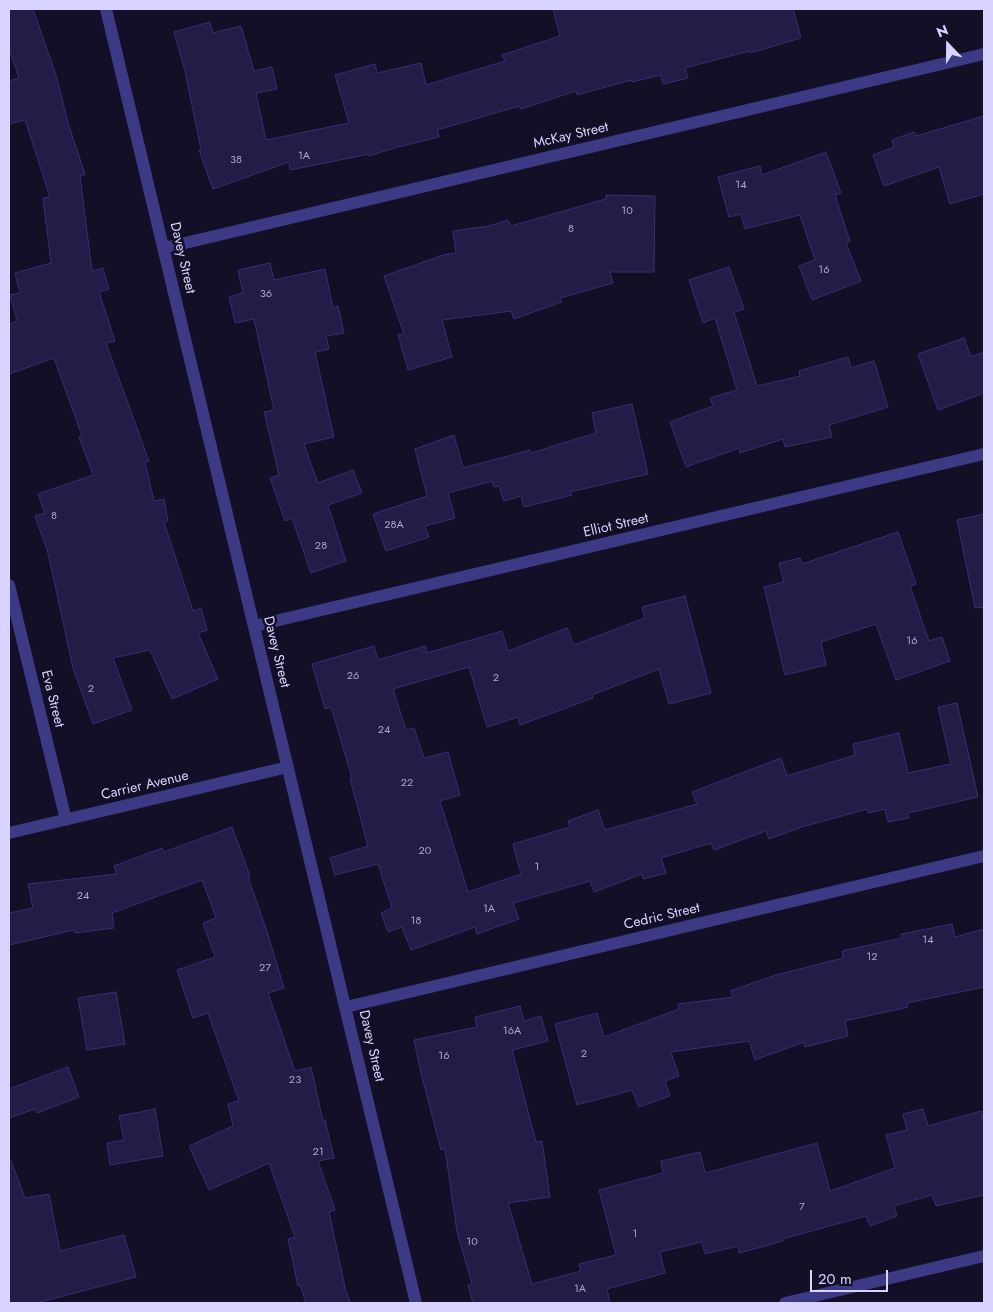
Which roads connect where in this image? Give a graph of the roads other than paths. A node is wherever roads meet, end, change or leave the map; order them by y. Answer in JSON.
{"nodes":[{"id":1,"x":106,"y":9,"type":"edge"},
{"id":2,"x":984,"y":54,"type":"edge"},
{"id":3,"x":164,"y":248,"type":"junction"},
{"id":4,"x":984,"y":454,"type":"edge"},
{"id":5,"x":9,"y":585,"type":"edge"},
{"id":6,"x":254,"y":626,"type":"junction"},
{"id":7,"x":288,"y":767,"type":"junction"},
{"id":8,"x":66,"y":820,"type":"junction"},
{"id":9,"x":9,"y":834,"type":"edge"},
{"id":10,"x":984,"y":856,"type":"edge"},
{"id":11,"x":346,"y":1007,"type":"junction"},
{"id":12,"x":984,"y":1256,"type":"edge"},
{"id":13,"x":416,"y":1303,"type":"edge"},
{"id":14,"x":785,"y":1303,"type":"edge"}],
"edges":[{"from":1,"to":3,"type":"street","name":"Davey Street"},
{"from":2,"to":3,"type":"street","name":"McKay Street"},
{"from":3,"to":6,"type":"street","name":"Davey Street"},
{"from":4,"to":6,"type":"street","name":"Elliot Street"},
{"from":5,"to":8,"type":"street","name":"Eva Street"},
{"from":6,"to":7,"type":"street","name":"Davey Street"},
{"from":7,"to":8,"type":"street","name":"Carrier Avenue"},
{"from":7,"to":11,"type":"street","name":"Davey Street"},
{"from":8,"to":9,"type":"street","name":"Carrier Avenue"},
{"from":10,"to":11,"type":"street","name":"Cedric Street"},
{"from":11,"to":13,"type":"street","name":"Davey Street"},
{"from":12,"to":14,"type":"street"}]}
